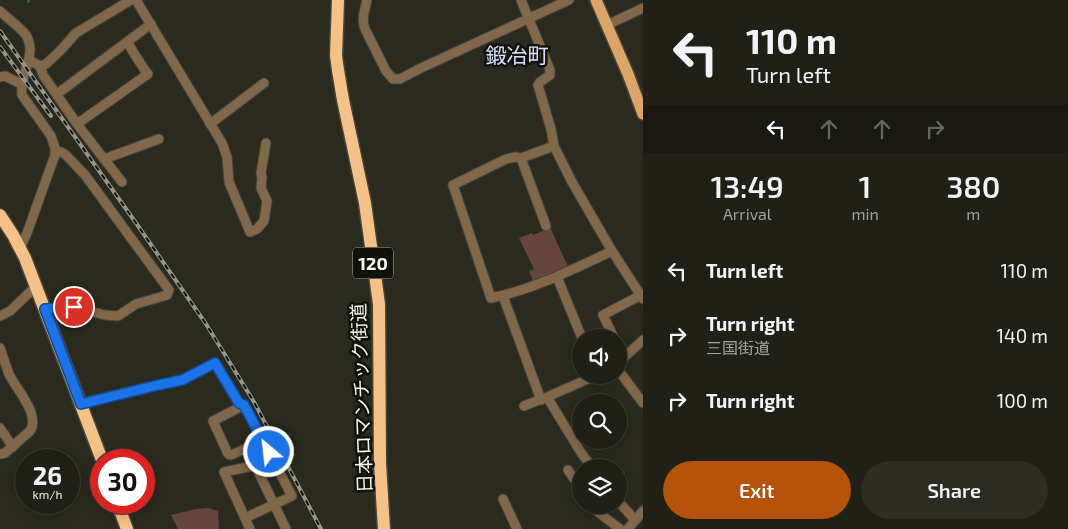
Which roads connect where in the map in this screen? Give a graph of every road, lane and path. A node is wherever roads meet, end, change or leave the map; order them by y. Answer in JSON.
{"nodes":[{"id":1,"x":131,"y":0,"type":"edge"},
{"id":2,"x":136,"y":0,"type":"edge"},
{"id":3,"x":338,"y":0,"type":"edge"},
{"id":4,"x":367,"y":0,"type":"edge"},
{"id":5,"x":521,"y":0,"type":"edge"},
{"id":6,"x":569,"y":0,"type":"edge"},
{"id":7,"x":596,"y":0,"type":"edge"},
{"id":8,"x":643,"y":8,"type":"edge"},
{"id":9,"x":0,"y":11,"type":"edge"},
{"id":10,"x":528,"y":18,"type":"junction"},
{"id":11,"x":151,"y":24,"type":"junction"},
{"id":12,"x":607,"y":25,"type":"junction"},
{"id":13,"x":127,"y":42,"type":"junction"},
{"id":14,"x":28,"y":60,"type":"junction"},
{"id":15,"x":40,"y":66,"type":"junction"},
{"id":16,"x":0,"y":77,"type":"edge"},
{"id":17,"x":264,"y":83,"type":"dead end"},
{"id":18,"x":22,"y":84,"type":"junction"},
{"id":19,"x":57,"y":94,"type":"junction"},
{"id":20,"x":642,"y":110,"type":"edge"},
{"id":21,"x":77,"y":124,"type":"junction"},
{"id":22,"x":210,"y":124,"type":"junction"},
{"id":23,"x":159,"y":139,"type":"dead end"},
{"id":24,"x":266,"y":143,"type":"dead end"},
{"id":25,"x":554,"y":146,"type":"junction"},
{"id":26,"x":55,"y":151,"type":"junction"},
{"id":27,"x":522,"y":158,"type":"junction"},
{"id":28,"x":104,"y":159,"type":"junction"},
{"id":29,"x":122,"y":182,"type":"dead end"},
{"id":30,"x":0,"y":215,"type":"edge"},
{"id":31,"x":546,"y":226,"type":"dead end"},
{"id":32,"x":20,"y":248,"type":"junction"},
{"id":33,"x":612,"y":251,"type":"junction"},
{"id":34,"x":557,"y":277,"type":"junction"},
{"id":35,"x":37,"y":287,"type":"junction"},
{"id":36,"x":503,"y":296,"type":"junction"},
{"id":37,"x":642,"y":296,"type":"edge"},
{"id":38,"x":45,"y":309,"type":"junction"},
{"id":39,"x":0,"y":316,"type":"edge"},
{"id":40,"x":578,"y":329,"type":"edge"},
{"id":41,"x":610,"y":329,"type":"edge"},
{"id":42,"x":643,"y":340,"type":"edge"},
{"id":43,"x":0,"y":348,"type":"edge"},
{"id":44,"x":627,"y":355,"type":"edge"},
{"id":45,"x":627,"y":382,"type":"edge"},
{"id":46,"x":576,"y":384,"type":"edge"},
{"id":47,"x":544,"y":398,"type":"junction"},
{"id":48,"x":643,"y":403,"type":"edge"},
{"id":49,"x":81,"y":404,"type":"junction"},
{"id":50,"x":244,"y":405,"type":"junction"},
{"id":51,"x":524,"y":406,"type":"dead end"},
{"id":52,"x":0,"y":428,"type":"edge"},
{"id":53,"x":263,"y":441,"type":"junction"},
{"id":54,"x":13,"y":446,"type":"junction"},
{"id":55,"x":98,"y":449,"type":"edge"},
{"id":56,"x":0,"y":454,"type":"edge"},
{"id":57,"x":586,"y":459,"type":"edge"},
{"id":58,"x":275,"y":462,"type":"junction"},
{"id":59,"x":256,"y":467,"type":"junction"},
{"id":60,"x":568,"y":470,"type":"dead end"},
{"id":61,"x":572,"y":476,"type":"edge"},
{"id":62,"x":503,"y":499,"type":"dead end"},
{"id":63,"x":274,"y":504,"type":"junction"},
{"id":64,"x":627,"y":511,"type":"edge"},
{"id":65,"x":643,"y":511,"type":"edge"},
{"id":66,"x":122,"y":514,"type":"edge"},
{"id":67,"x":601,"y":514,"type":"edge"},
{"id":68,"x":635,"y":520,"type":"junction"},
{"id":69,"x":248,"y":524,"type":"edge"},
{"id":70,"x":127,"y":529,"type":"edge"},
{"id":71,"x":238,"y":529,"type":"edge"},
{"id":72,"x":286,"y":529,"type":"edge"},
{"id":73,"x":384,"y":529,"type":"edge"},
{"id":74,"x":517,"y":529,"type":"edge"},
{"id":75,"x":620,"y":529,"type":"edge"},
{"id":76,"x":628,"y":529,"type":"edge"}],
"edges":[{"from":1,"to":15,"type":"street"},
{"from":2,"to":11,"type":"street"},
{"from":3,"to":73,"type":"highway","name":"日本ロマンチック街道","number":"120"},
{"from":4,"to":10,"type":"street"},
{"from":5,"to":10,"type":"street"},
{"from":6,"to":10,"type":"street"},
{"from":7,"to":12,"type":"main road"},
{"from":8,"to":12,"type":"street"},
{"from":9,"to":14,"type":"street"},
{"from":10,"to":25,"type":"street"},
{"from":11,"to":13,"type":"street"},
{"from":11,"to":22,"type":"street"},
{"from":12,"to":20,"type":"main road"},
{"from":13,"to":19,"type":"street"},
{"from":13,"to":21,"type":"street"},
{"from":14,"to":15,"type":"street"},
{"from":14,"to":18,"type":"street"},
{"from":15,"to":19,"type":"street"},
{"from":16,"to":18,"type":"street"},
{"from":17,"to":22,"type":"street"},
{"from":18,"to":26,"type":"street"},
{"from":19,"to":21,"type":"street"},
{"from":21,"to":28,"type":"street"},
{"from":22,"to":24,"type":"street"},
{"from":23,"to":28,"type":"street"},
{"from":25,"to":27,"type":"street"},
{"from":25,"to":33,"type":"street"},
{"from":26,"to":32,"type":"street"},
{"from":26,"to":38,"type":"street"},
{"from":27,"to":31,"type":"street"},
{"from":27,"to":36,"type":"street"},
{"from":28,"to":29,"type":"street"},
{"from":30,"to":32,"type":"highway"},
{"from":32,"to":35,"type":"highway"},
{"from":33,"to":34,"type":"street"},
{"from":33,"to":37,"type":"street"},
{"from":34,"to":36,"type":"street"},
{"from":34,"to":40,"type":"street"},
{"from":35,"to":38,"type":"highway"},
{"from":35,"to":39,"type":"street"},
{"from":36,"to":47,"type":"street"},
{"from":37,"to":41,"type":"street"},
{"from":38,"to":49,"type":"highway"},
{"from":42,"to":44,"type":"street"},
{"from":43,"to":54,"type":"street"},
{"from":45,"to":48,"type":"street"},
{"from":46,"to":47,"type":"street"},
{"from":47,"to":51,"type":"street"},
{"from":47,"to":57,"type":"street"},
{"from":49,"to":50,"type":"street"},
{"from":49,"to":55,"type":"highway"},
{"from":50,"to":53,"type":"street"},
{"from":50,"to":53,"type":"street"},
{"from":52,"to":54,"type":"street"},
{"from":53,"to":58,"type":"street"},
{"from":54,"to":56,"type":"street"},
{"from":58,"to":59,"type":"street"},
{"from":58,"to":63,"type":"street"},
{"from":59,"to":63,"type":"street"},
{"from":59,"to":69,"type":"street"},
{"from":60,"to":61,"type":"street"},
{"from":62,"to":74,"type":"street"},
{"from":63,"to":69,"type":"street"},
{"from":63,"to":72,"type":"street"},
{"from":64,"to":68,"type":"street"},
{"from":65,"to":68,"type":"street"},
{"from":66,"to":70,"type":"highway"},
{"from":67,"to":75,"type":"street"},
{"from":68,"to":76,"type":"street"},
{"from":69,"to":71,"type":"street"}]}
